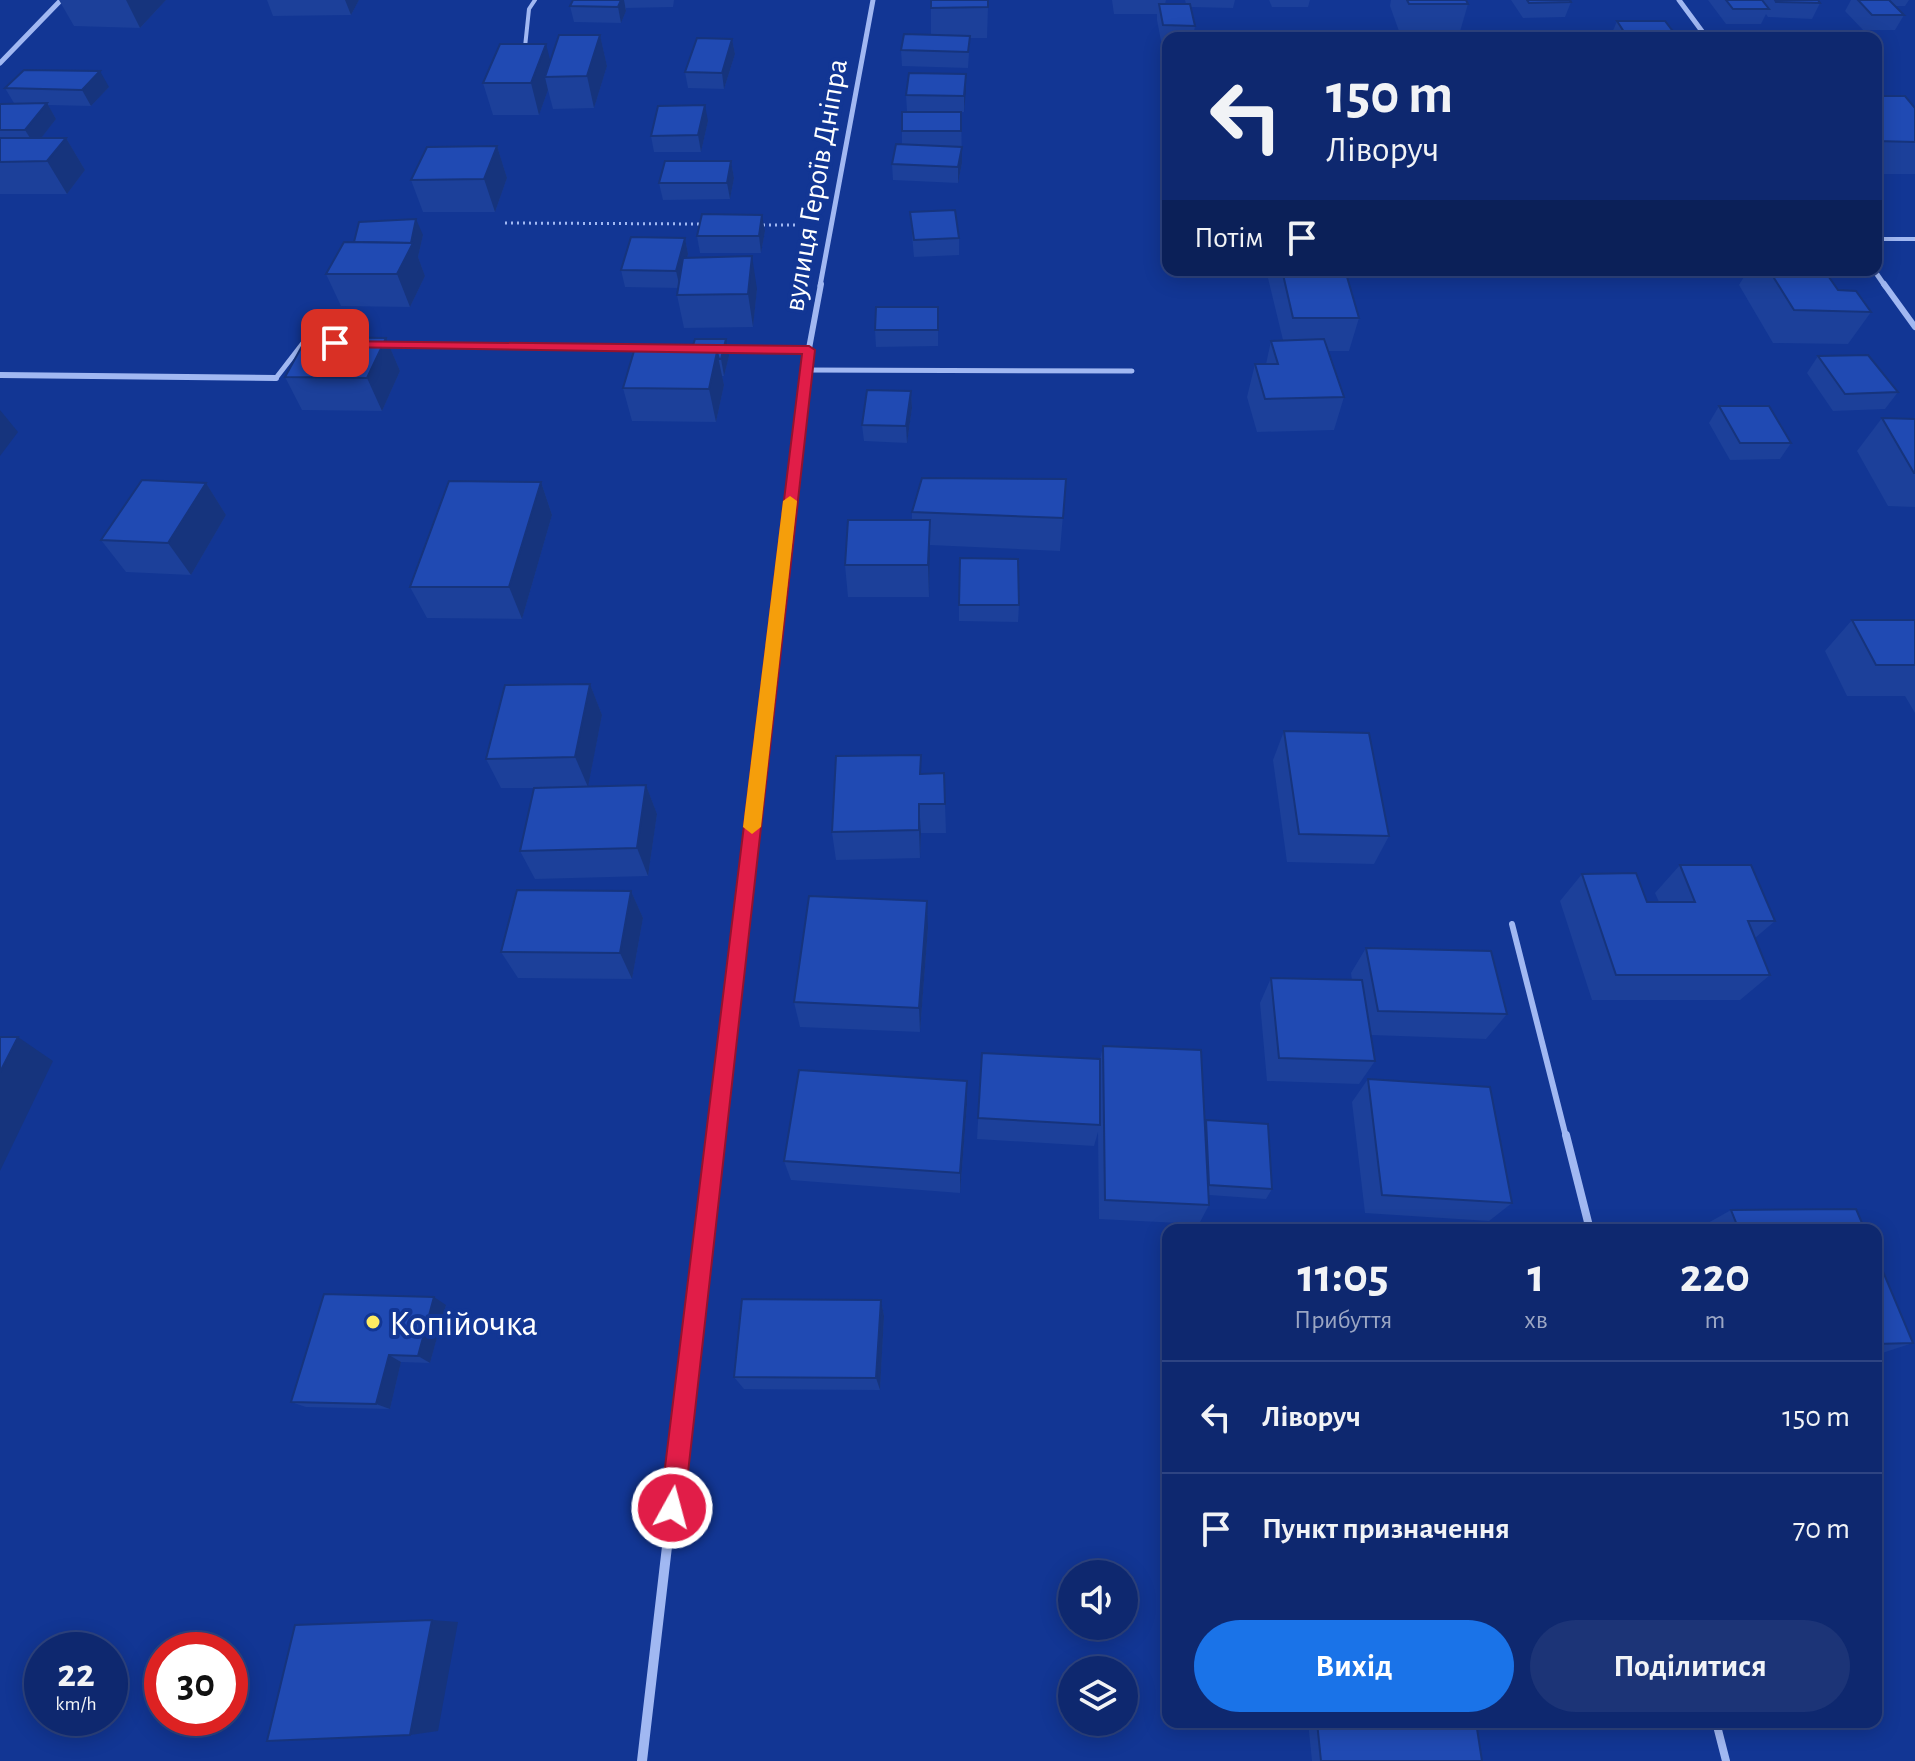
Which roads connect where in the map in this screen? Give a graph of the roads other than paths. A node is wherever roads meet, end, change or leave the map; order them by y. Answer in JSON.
{"nodes":[{"id":1,"x":61,"y":0,"type":"edge"},
{"id":2,"x":535,"y":0,"type":"edge"},
{"id":3,"x":873,"y":0,"type":"edge"},
{"id":4,"x":1679,"y":0,"type":"edge"},
{"id":5,"x":1703,"y":32,"type":"edge"},
{"id":6,"x":525,"y":47,"type":"edge"},
{"id":7,"x":0,"y":63,"type":"edge"},
{"id":8,"x":1882,"y":239,"type":"edge"},
{"id":9,"x":1915,"y":239,"type":"edge"},
{"id":10,"x":1878,"y":276,"type":"edge"},
{"id":11,"x":1915,"y":327,"type":"edge"},
{"id":12,"x":319,"y":343,"type":"edge"},
{"id":13,"x":366,"y":344,"type":"edge"},
{"id":14,"x":698,"y":348,"type":"edge"},
{"id":15,"x":714,"y":349,"type":"edge"},
{"id":16,"x":809,"y":350,"type":"junction"},
{"id":17,"x":805,"y":370,"type":"junction"},
{"id":18,"x":1132,"y":371,"type":"dead end"},
{"id":19,"x":0,"y":375,"type":"edge"},
{"id":20,"x":276,"y":378,"type":"joint"},
{"id":21,"x":1512,"y":924,"type":"dead end"},
{"id":22,"x":1588,"y":1224,"type":"edge"},
{"id":23,"x":1718,"y":1728,"type":"edge"},
{"id":24,"x":642,"y":1761,"type":"edge"},
{"id":25,"x":1726,"y":1761,"type":"edge"}],
"edges":[{"from":1,"to":7,"type":"street"},
{"from":2,"to":6,"type":"lane"},
{"from":3,"to":16,"type":"street","name":"вулиця Героїв Дніпра"},
{"from":4,"to":5,"type":"street"},
{"from":8,"to":9,"type":"lane"},
{"from":10,"to":11,"type":"street"},
{"from":12,"to":20,"type":"lane"},
{"from":13,"to":14,"type":"lane"},
{"from":15,"to":16,"type":"lane"},
{"from":16,"to":17,"type":"street","name":"вулиця Героїв Дніпра"},
{"from":17,"to":18,"type":"lane"},
{"from":17,"to":24,"type":"street","name":"вулиця Героїв Дніпра"},
{"from":19,"to":20,"type":"street"},
{"from":21,"to":22,"type":"lane"},
{"from":23,"to":25,"type":"lane"}]}
